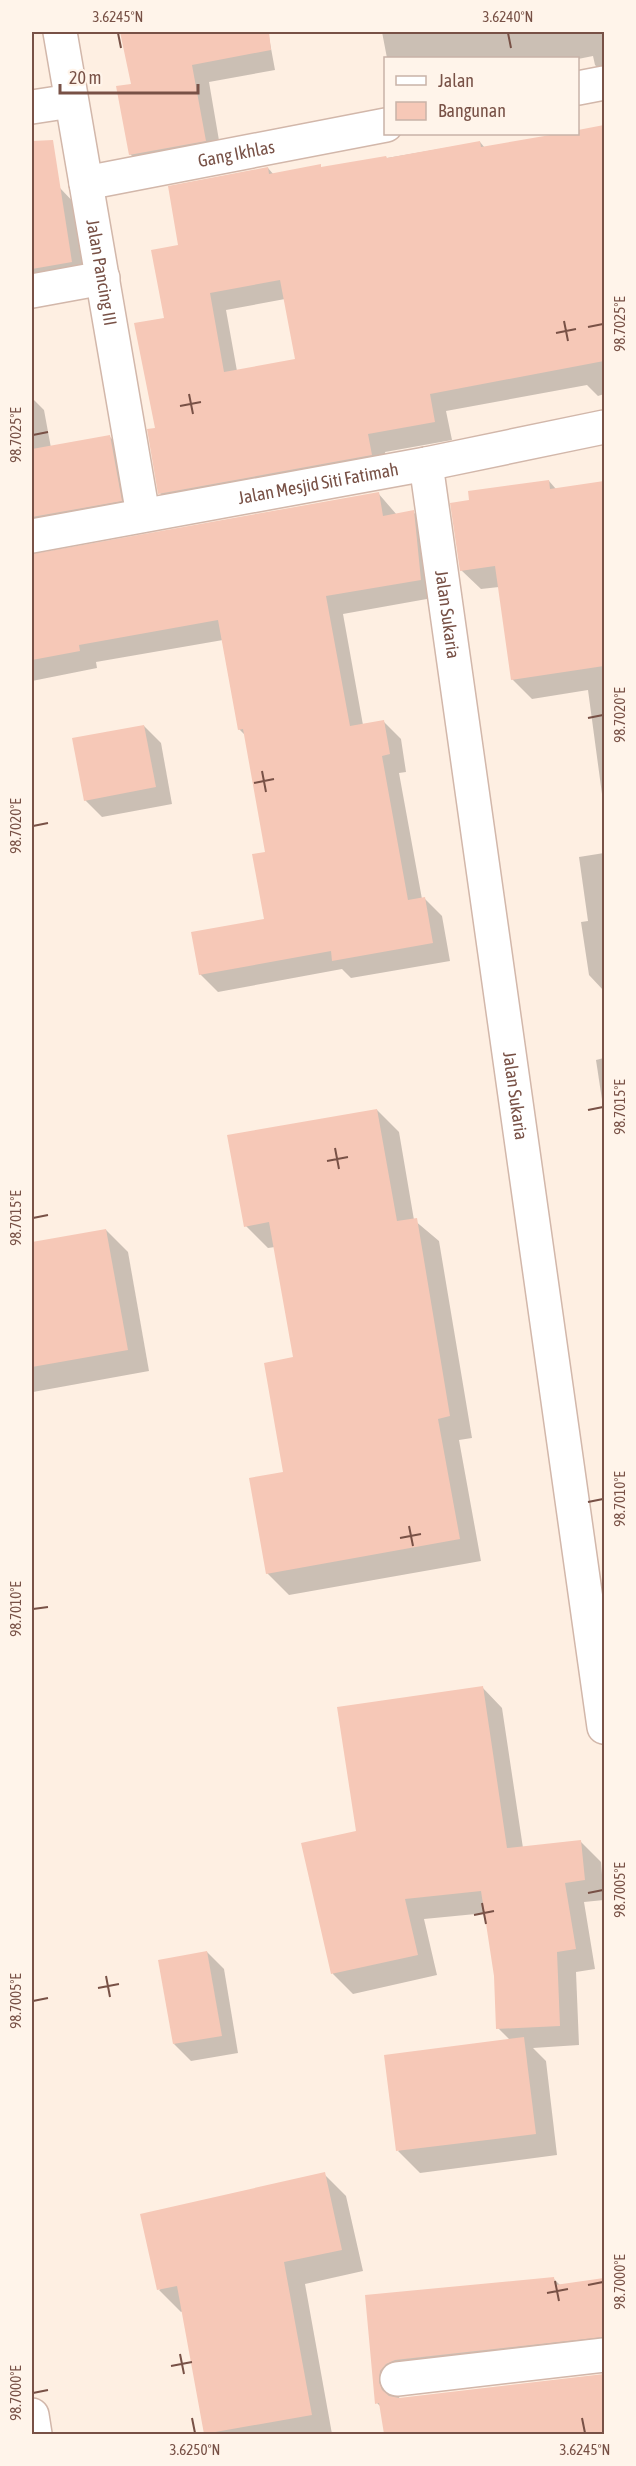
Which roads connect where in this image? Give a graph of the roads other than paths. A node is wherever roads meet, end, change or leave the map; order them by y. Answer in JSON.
{"nodes":[{"id":1,"x":60,"y":32,"type":"edge"},
{"id":2,"x":604,"y":83,"type":"edge"},
{"id":3,"x":579,"y":88,"type":"edge"},
{"id":4,"x":71,"y":101,"type":"junction"},
{"id":5,"x":32,"y":107,"type":"edge"},
{"id":6,"x":384,"y":125,"type":"edge"},
{"id":7,"x":86,"y":183,"type":"junction"},
{"id":8,"x":103,"y":278,"type":"junction"},
{"id":9,"x":32,"y":291,"type":"edge"},
{"id":10,"x":604,"y":427,"type":"edge"},
{"id":11,"x":426,"y":464,"type":"junction"},
{"id":12,"x":144,"y":515,"type":"junction"},
{"id":13,"x":32,"y":536,"type":"edge"},
{"id":14,"x":600,"y":1667,"type":"edge"},
{"id":15,"x":604,"y":1727,"type":"edge"},
{"id":16,"x":604,"y":2355,"type":"edge"},
{"id":17,"x":397,"y":2379,"type":"dead end"},
{"id":18,"x":32,"y":2415,"type":"edge"},
{"id":19,"x":35,"y":2434,"type":"edge"}],
"edges":[{"from":1,"to":4,"type":"street","name":"Jalan Pancing III"},
{"from":2,"to":3,"type":"street"},
{"from":4,"to":5,"type":"street"},
{"from":4,"to":7,"type":"street","name":"Jalan Pancing III"},
{"from":6,"to":7,"type":"street","name":"Gang Ikhlas"},
{"from":7,"to":8,"type":"street","name":"Jalan Pancing III"},
{"from":8,"to":9,"type":"street"},
{"from":8,"to":12,"type":"street","name":"Jalan Pancing III"},
{"from":10,"to":11,"type":"street","name":"Jalan Mesjid Siti Fatimah"},
{"from":11,"to":12,"type":"street","name":"Jalan Mesjid Siti Fatimah"},
{"from":11,"to":14,"type":"street","name":"Jalan Sukaria"},
{"from":12,"to":13,"type":"street","name":"Jalan Mesjid Siti Fatimah"},
{"from":14,"to":15,"type":"street","name":"Jalan Sukaria"},
{"from":16,"to":17,"type":"street"},
{"from":18,"to":19,"type":"street"}]}
